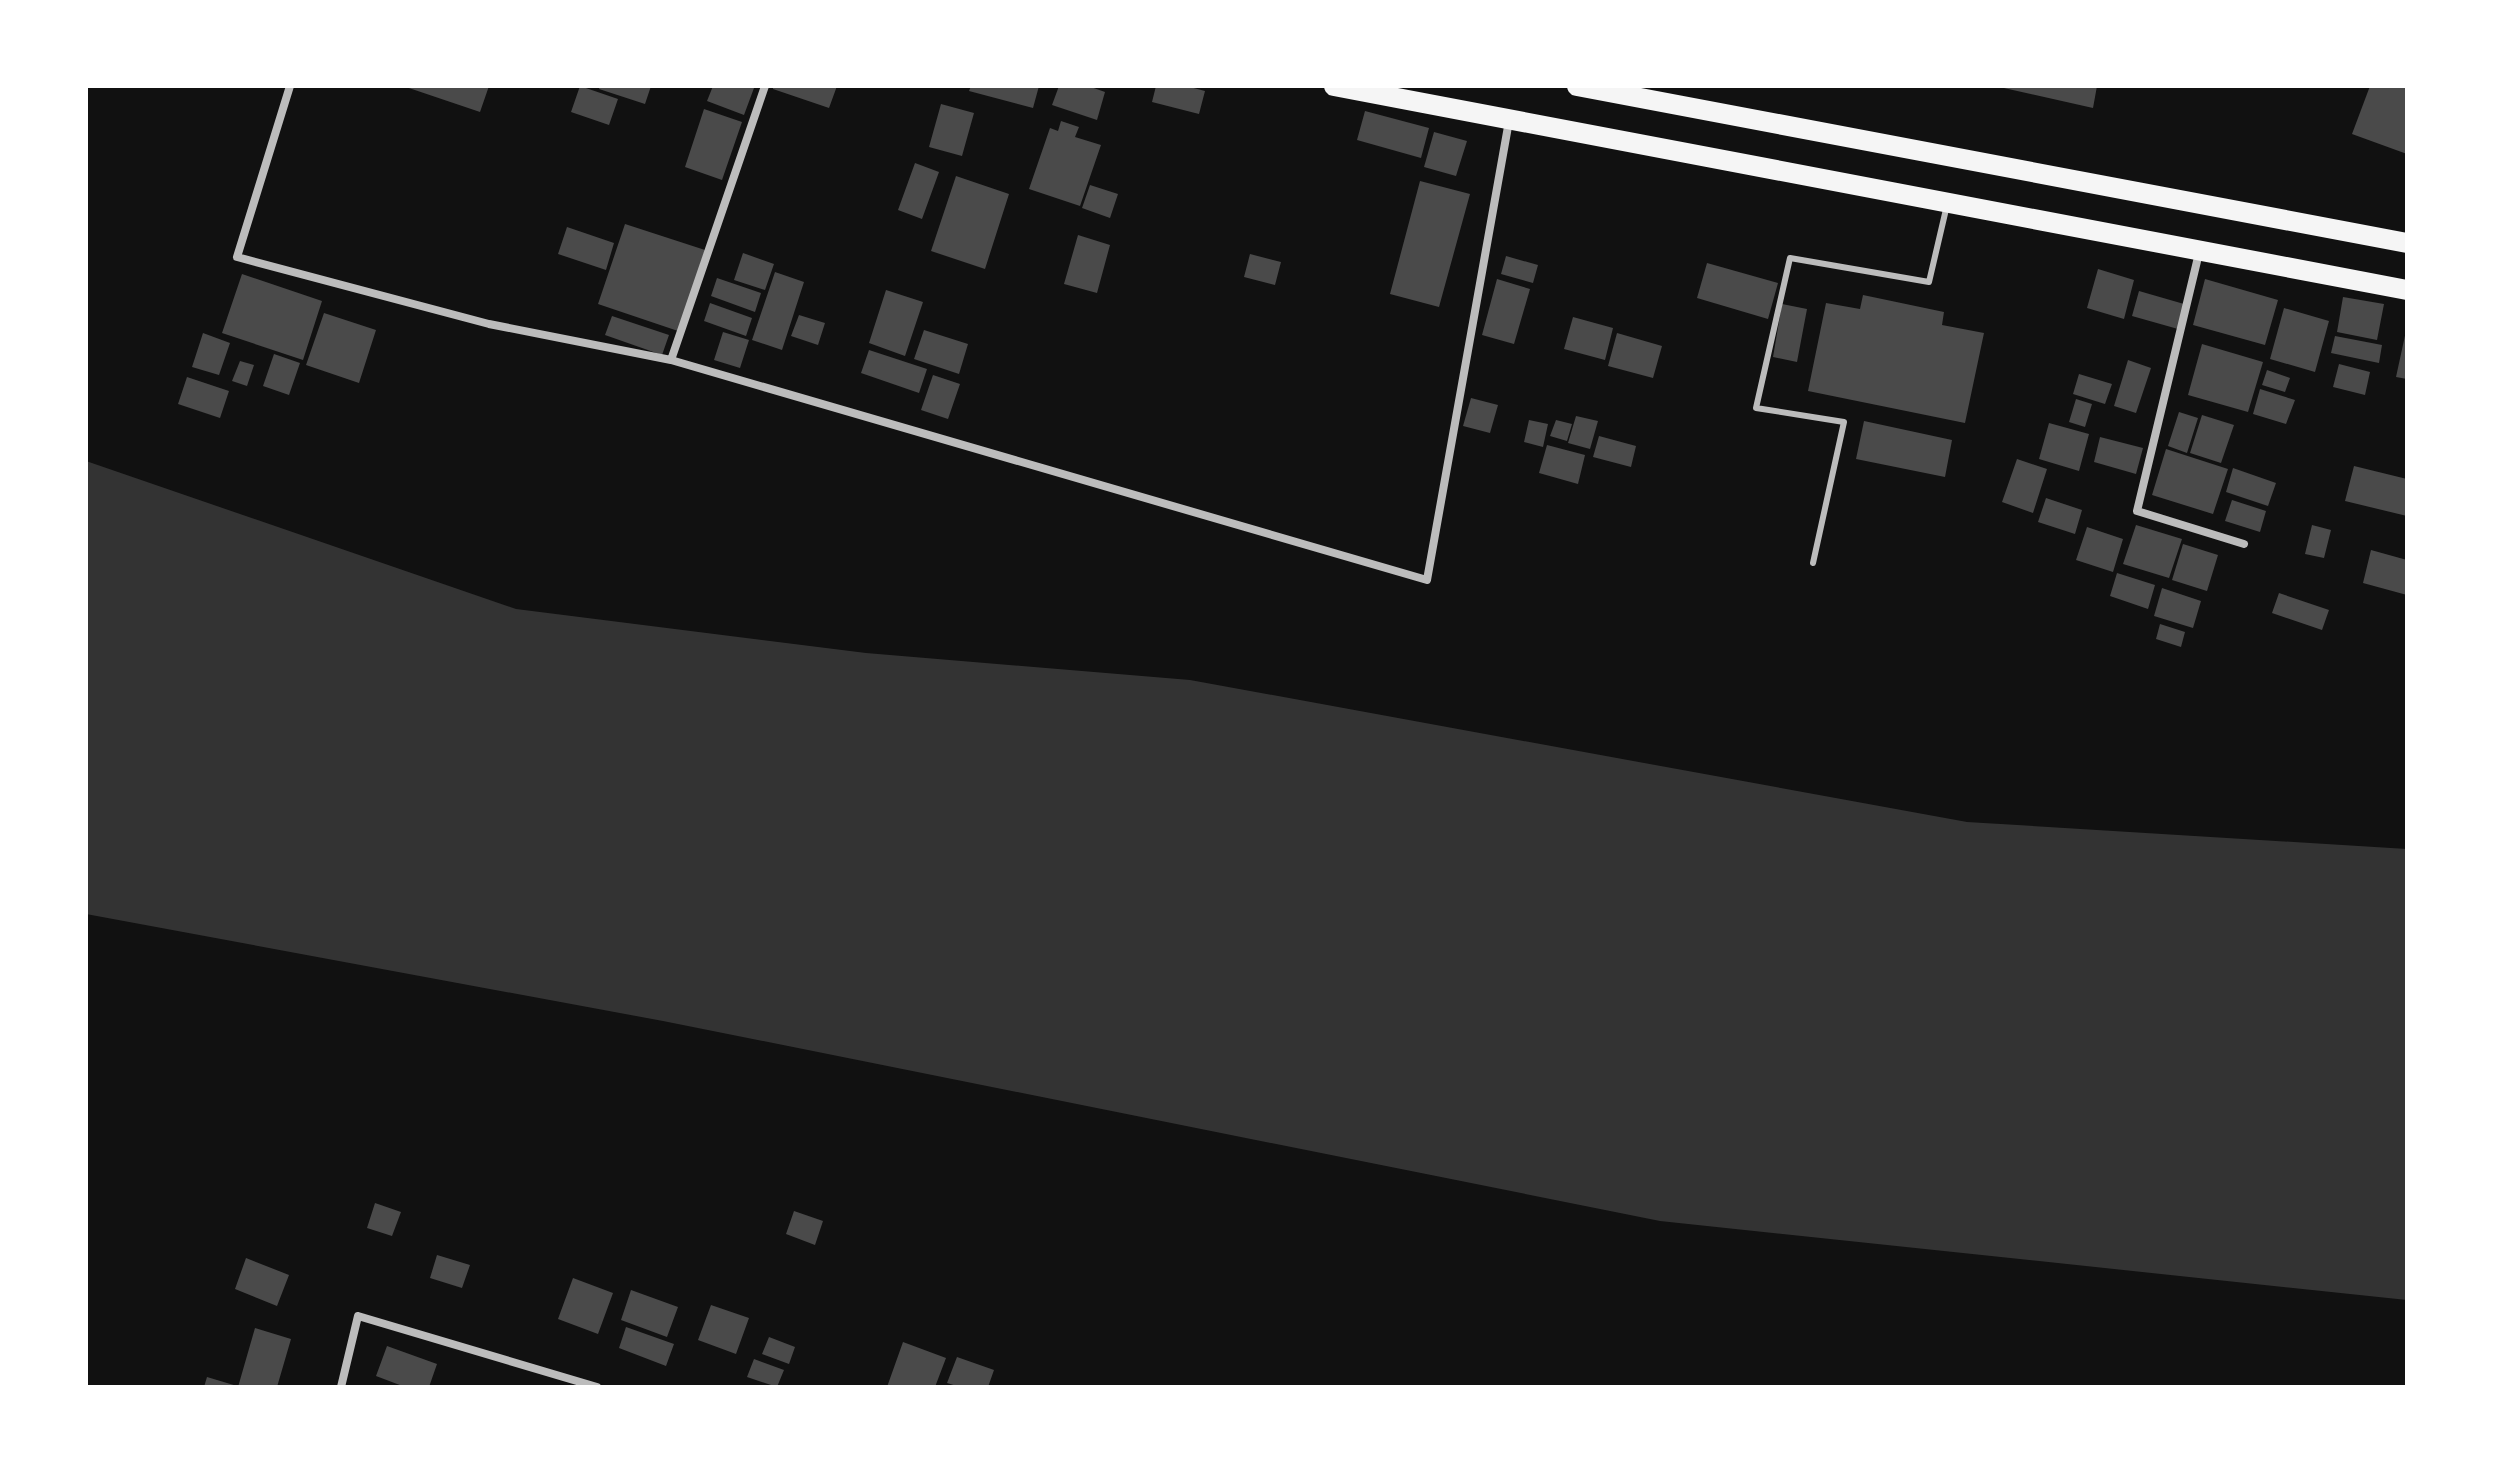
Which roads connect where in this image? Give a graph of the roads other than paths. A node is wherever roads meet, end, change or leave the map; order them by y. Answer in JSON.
{"nodes":[{"id":1,"x":290,"y":86,"type":"edge"},
{"id":2,"x":765,"y":86,"type":"edge"},
{"id":3,"x":1334,"y":86,"type":"edge"},
{"id":4,"x":1577,"y":86,"type":"edge"},
{"id":5,"x":1510,"y":118,"type":"junction"},
{"id":6,"x":1948,"y":201,"type":"junction"},
{"id":7,"x":2407,"y":243,"type":"edge"},
{"id":8,"x":2199,"y":252,"type":"junction"},
{"id":9,"x":2407,"y":290,"type":"edge"},
{"id":10,"x":671,"y":360,"type":"junction"},
{"id":11,"x":2244,"y":544,"type":"dead end"},
{"id":12,"x":1813,"y":563,"type":"dead end"},
{"id":13,"x":341,"y":1387,"type":"edge"},
{"id":14,"x":597,"y":1387,"type":"edge"}],
"edges":[{"from":1,"to":10,"type":"street"},
{"from":2,"to":10,"type":"street"},
{"from":3,"to":5,"type":"main road"},
{"from":4,"to":7,"type":"main road"},
{"from":5,"to":6,"type":"main road"},
{"from":5,"to":10,"type":"street"},
{"from":6,"to":8,"type":"main road"},
{"from":6,"to":12,"type":"lane"},
{"from":8,"to":9,"type":"main road"},
{"from":8,"to":11,"type":"street"},
{"from":13,"to":14,"type":"street"}]}
